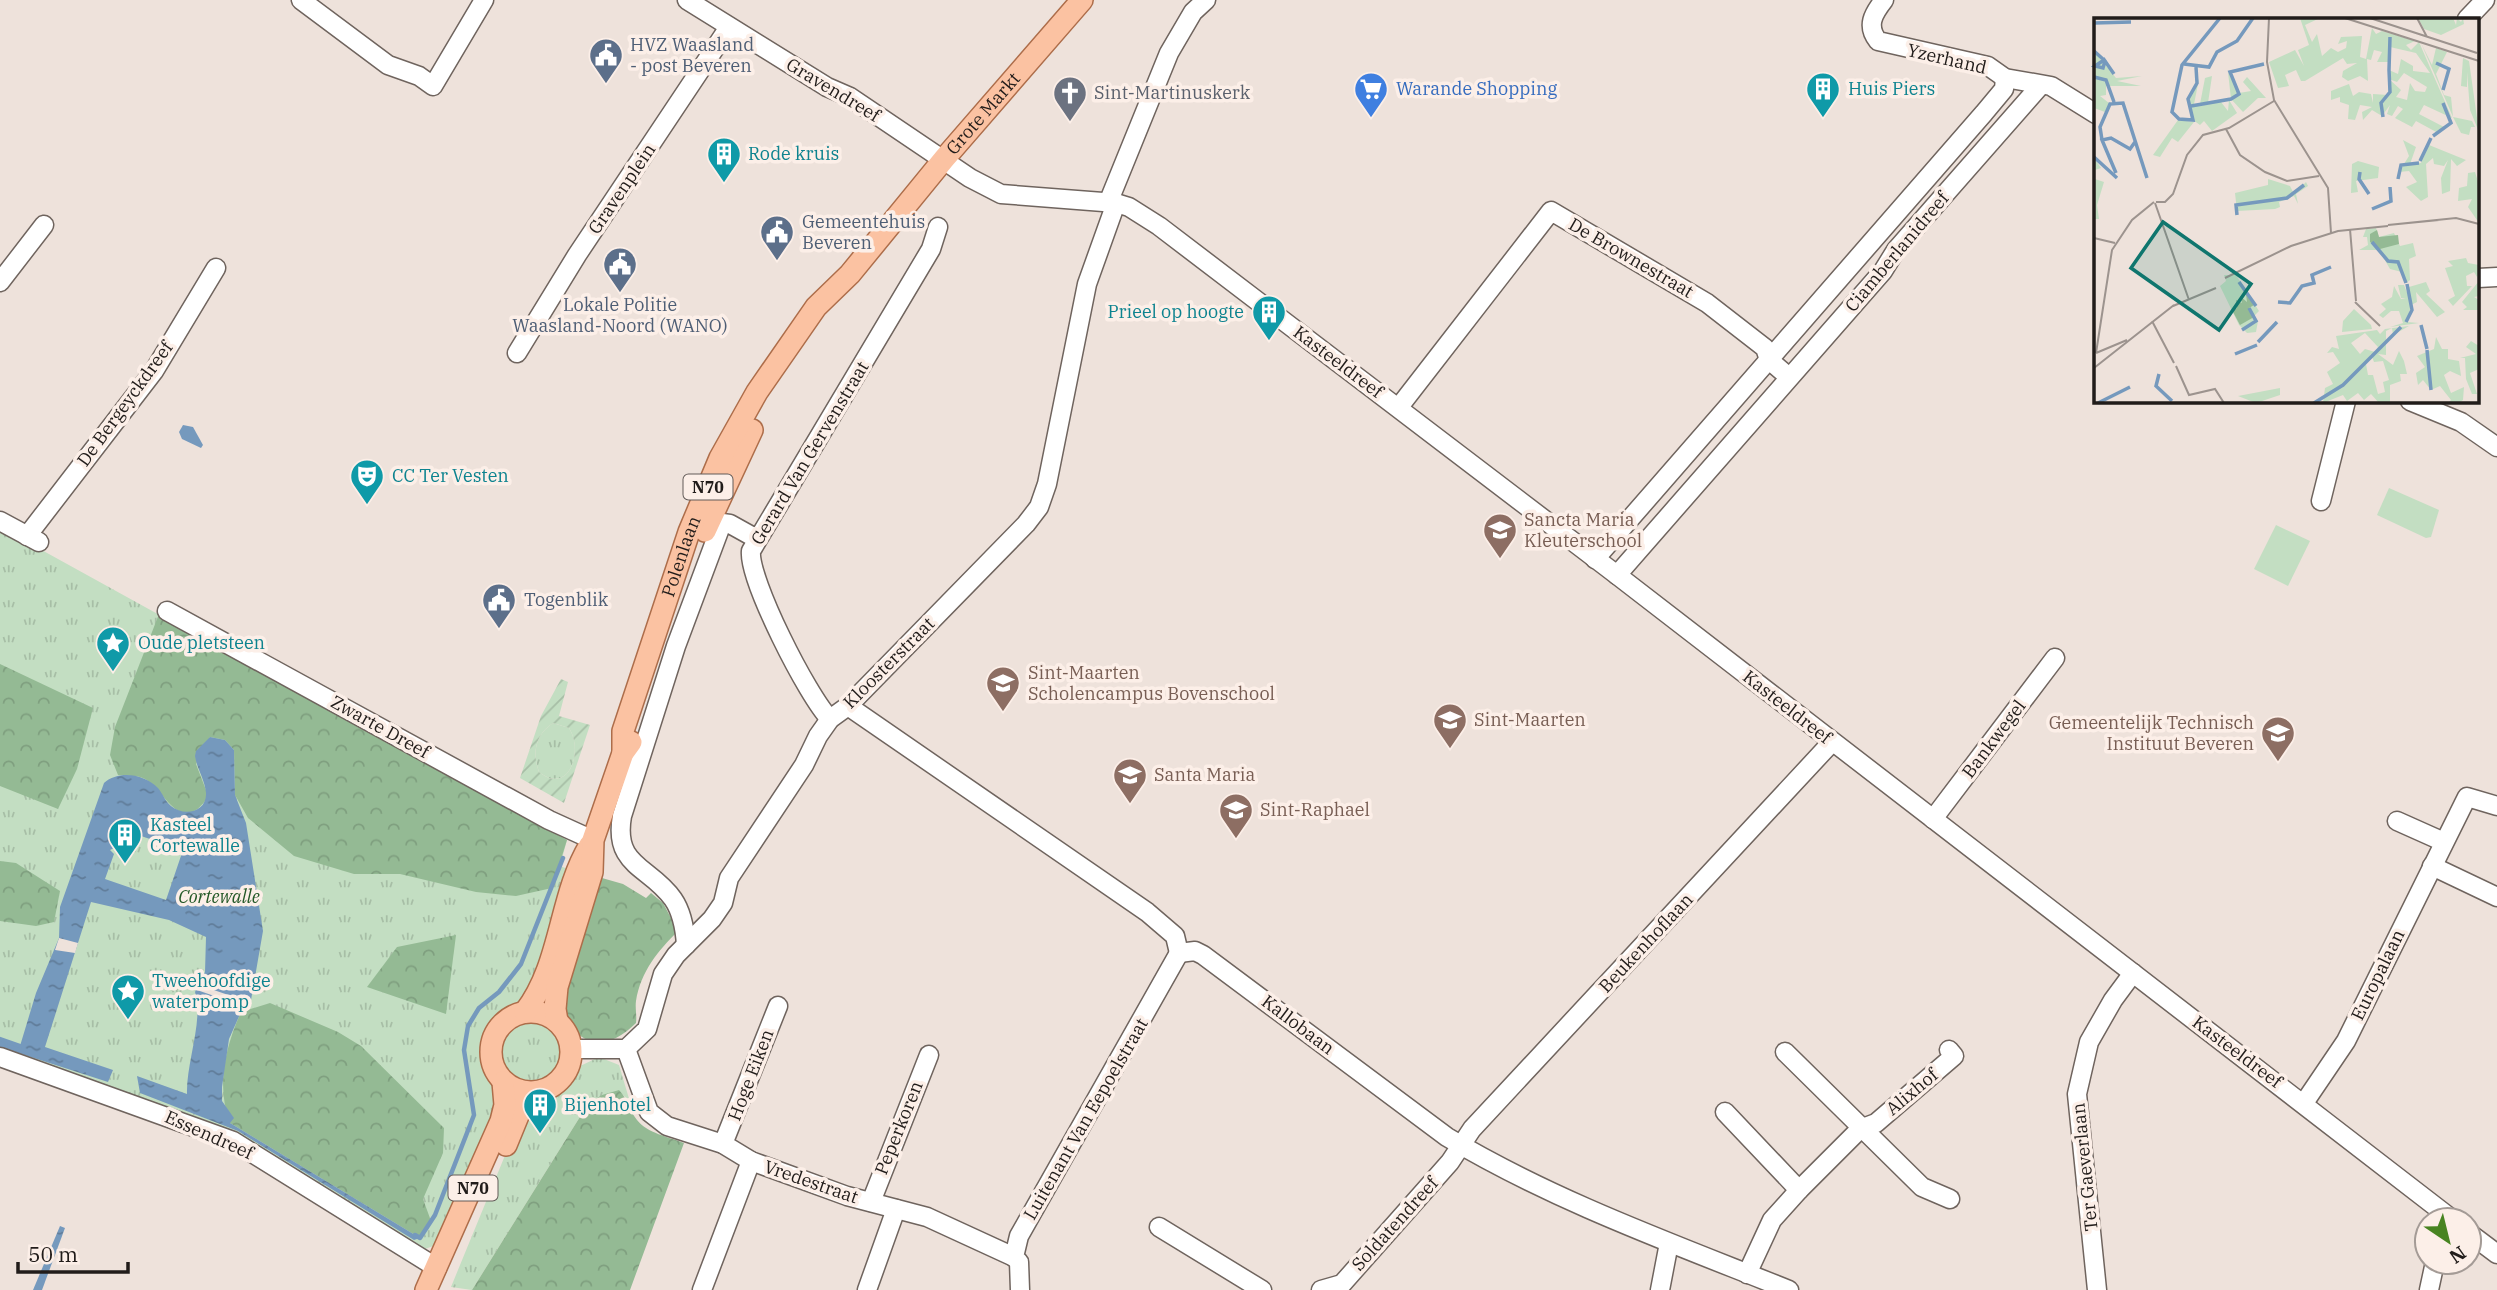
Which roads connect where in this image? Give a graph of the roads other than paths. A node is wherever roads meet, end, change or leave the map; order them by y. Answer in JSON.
{"nodes":[{"id":1,"x":301,"y":0,"type":"edge"},
{"id":2,"x":484,"y":0,"type":"edge"},
{"id":3,"x":687,"y":0,"type":"edge"},
{"id":4,"x":1082,"y":0,"type":"edge"},
{"id":5,"x":1206,"y":0,"type":"edge"},
{"id":6,"x":1884,"y":0,"type":"edge"},
{"id":7,"x":2485,"y":0,"type":"edge"},
{"id":8,"x":2468,"y":18,"type":"edge"},
{"id":9,"x":729,"y":27,"type":"junction"},
{"id":10,"x":2005,"y":78,"type":"junction"},
{"id":11,"x":2040,"y":86,"type":"junction"},
{"id":12,"x":1984,"y":113,"type":"junction"},
{"id":13,"x":2094,"y":113,"type":"edge"},
{"id":14,"x":2004,"y":126,"type":"junction"},
{"id":15,"x":944,"y":159,"type":"junction"},
{"id":16,"x":1112,"y":203,"type":"junction"},
{"id":17,"x":44,"y":225,"type":"dead end"},
{"id":18,"x":938,"y":227,"type":"dead end"},
{"id":19,"x":216,"y":268,"type":"dead end"},
{"id":20,"x":0,"y":282,"type":"edge"},
{"id":21,"x":517,"y":353,"type":"dead end"},
{"id":22,"x":1769,"y":360,"type":"junction"},
{"id":23,"x":1789,"y":377,"type":"junction"},
{"id":24,"x":2346,"y":402,"type":"edge"},
{"id":25,"x":2412,"y":402,"type":"edge"},
{"id":26,"x":1399,"y":407,"type":"junction"},
{"id":27,"x":2497,"y":447,"type":"edge"},
{"id":28,"x":2321,"y":501,"type":"dead end"},
{"id":29,"x":0,"y":521,"type":"edge"},
{"id":30,"x":1618,"y":530,"type":"junction"},
{"id":31,"x":757,"y":539,"type":"junction"},
{"id":32,"x":1640,"y":548,"type":"junction"},
{"id":33,"x":1595,"y":559,"type":"junction"},
{"id":34,"x":1616,"y":575,"type":"junction"},
{"id":35,"x":167,"y":611,"type":"dead end"},
{"id":36,"x":2055,"y":658,"type":"dead end"},
{"id":37,"x":848,"y":706,"type":"junction"},
{"id":38,"x":830,"y":719,"type":"junction"},
{"id":39,"x":1832,"y":742,"type":"junction"},
{"id":40,"x":2497,"y":806,"type":"edge"},
{"id":41,"x":1933,"y":819,"type":"junction"},
{"id":42,"x":2397,"y":821,"type":"dead end"},
{"id":43,"x":593,"y":840,"type":"junction"},
{"id":44,"x":2444,"y":842,"type":"junction"},
{"id":45,"x":2432,"y":866,"type":"junction"},
{"id":46,"x":2497,"y":897,"type":"edge"},
{"id":47,"x":686,"y":945,"type":"junction"},
{"id":48,"x":1179,"y":953,"type":"junction"},
{"id":49,"x":2133,"y":973,"type":"junction"},
{"id":50,"x":778,"y":1006,"type":"dead end"},
{"id":51,"x":525,"y":1012,"type":"junction"},
{"id":52,"x":557,"y":1021,"type":"junction"},
{"id":53,"x":572,"y":1049,"type":"junction"},
{"id":54,"x":626,"y":1049,"type":"junction"},
{"id":55,"x":1949,"y":1050,"type":"dead end"},
{"id":56,"x":1785,"y":1052,"type":"dead end"},
{"id":57,"x":929,"y":1055,"type":"dead end"},
{"id":58,"x":0,"y":1057,"type":"edge"},
{"id":59,"x":503,"y":1082,"type":"junction"},
{"id":60,"x":535,"y":1093,"type":"junction"},
{"id":61,"x":2304,"y":1103,"type":"junction"},
{"id":62,"x":1725,"y":1112,"type":"dead end"},
{"id":63,"x":1860,"y":1129,"type":"junction"},
{"id":64,"x":723,"y":1144,"type":"junction"},
{"id":65,"x":1462,"y":1145,"type":"junction"},
{"id":66,"x":751,"y":1161,"type":"junction"},
{"id":67,"x":1799,"y":1190,"type":"junction"},
{"id":68,"x":1950,"y":1199,"type":"dead end"},
{"id":69,"x":871,"y":1202,"type":"junction"},
{"id":70,"x":2435,"y":1206,"type":"edge"},
{"id":71,"x":896,"y":1209,"type":"junction"},
{"id":72,"x":1159,"y":1227,"type":"dead end"},
{"id":73,"x":1669,"y":1243,"type":"junction"},
{"id":74,"x":2483,"y":1244,"type":"edge"},
{"id":75,"x":2497,"y":1255,"type":"edge"},
{"id":76,"x":1014,"y":1257,"type":"junction"},
{"id":77,"x":437,"y":1268,"type":"junction"},
{"id":78,"x":1746,"y":1274,"type":"junction"},
{"id":79,"x":1344,"y":1287,"type":"edge"},
{"id":80,"x":426,"y":1290,"type":"edge"},
{"id":81,"x":440,"y":1290,"type":"edge"},
{"id":82,"x":702,"y":1290,"type":"edge"},
{"id":83,"x":867,"y":1290,"type":"edge"},
{"id":84,"x":1020,"y":1290,"type":"edge"},
{"id":85,"x":1262,"y":1290,"type":"edge"},
{"id":86,"x":1321,"y":1290,"type":"edge"},
{"id":87,"x":1660,"y":1290,"type":"edge"},
{"id":88,"x":1788,"y":1290,"type":"edge"},
{"id":89,"x":2096,"y":1290,"type":"edge"}],
"edges":[{"from":1,"to":2,"type":"street"},
{"from":3,"to":9,"type":"street","name":"Gravendreef"},
{"from":4,"to":15,"type":"main road","name":"Grote Markt","number":"N70"},
{"from":5,"to":16,"type":"street"},
{"from":6,"to":10,"type":"street","name":"Yzerhand"},
{"from":7,"to":8,"type":"street"},
{"from":9,"to":15,"type":"street","name":"Gravendreef"},
{"from":9,"to":21,"type":"street","name":"Gravenplein"},
{"from":10,"to":11,"type":"street","name":"Yzerhand"},
{"from":10,"to":12,"type":"street","name":"Ciamberlanidreef"},
{"from":11,"to":13,"type":"street","name":"Yzerhand"},
{"from":11,"to":14,"type":"street","name":"Ciamberlanidreef"},
{"from":12,"to":14,"type":"street"},
{"from":12,"to":22,"type":"street","name":"Ciamberlanidreef"},
{"from":14,"to":23,"type":"street","name":"Ciamberlanidreef"},
{"from":15,"to":16,"type":"street","name":"Grote Markt"},
{"from":15,"to":43,"type":"main road","name":"Polenlaan","number":"N70"},
{"from":16,"to":26,"type":"street","name":"Kasteeldreef"},
{"from":16,"to":37,"type":"street","name":"Kloosterstraat"},
{"from":17,"to":20,"type":"street"},
{"from":18,"to":31,"type":"street","name":"Gerard Van Gervenstraat"},
{"from":19,"to":29,"type":"street","name":"De Bergeyckdreef"},
{"from":22,"to":23,"type":"street"},
{"from":22,"to":26,"type":"street","name":"De Brownestraat"},
{"from":22,"to":30,"type":"street","name":"Ciamberlanidreef"},
{"from":23,"to":32,"type":"street","name":"Ciamberlanidreef"},
{"from":24,"to":28,"type":"street"},
{"from":25,"to":27,"type":"street"},
{"from":26,"to":33,"type":"street","name":"Kasteeldreef"},
{"from":30,"to":32,"type":"street"},
{"from":30,"to":33,"type":"street","name":"Ciamberlanidreef"},
{"from":31,"to":38,"type":"street","name":"Gerard Van Gervenstraat"},
{"from":31,"to":47,"type":"street","name":"Polenlaan"},
{"from":32,"to":34,"type":"street","name":"Ciamberlanidreef"},
{"from":33,"to":34,"type":"street","name":"Kasteeldreef"},
{"from":34,"to":39,"type":"street","name":"Kasteeldreef"},
{"from":35,"to":43,"type":"street","name":"Zwarte Dreef"},
{"from":36,"to":41,"type":"street","name":"Bankwegel"},
{"from":37,"to":38,"type":"street","name":"Kloosterstraat"},
{"from":37,"to":48,"type":"street"},
{"from":38,"to":47,"type":"street","name":"Kloosterstraat"},
{"from":39,"to":41,"type":"street","name":"Kasteeldreef"},
{"from":39,"to":65,"type":"street","name":"Beukenhoflaan"},
{"from":40,"to":44,"type":"street","name":"Europalaan"},
{"from":41,"to":49,"type":"street","name":"Kasteeldreef"},
{"from":42,"to":44,"type":"street"},
{"from":43,"to":51,"type":"main road","number":"N70"},
{"from":43,"to":52,"type":"main road","name":"Polenlaan","number":"N70"},
{"from":44,"to":45,"type":"street","name":"Europalaan"},
{"from":45,"to":46,"type":"street"},
{"from":45,"to":61,"type":"street","name":"Europalaan"},
{"from":47,"to":54,"type":"street","name":"Kloosterstraat"},
{"from":48,"to":65,"type":"street","name":"Kallobaan"},
{"from":48,"to":76,"type":"street","name":"Luitenant Van Eepoelstraat"},
{"from":49,"to":61,"type":"street","name":"Kasteeldreef"},
{"from":49,"to":89,"type":"street","name":"Ter Gaeverlaan"},
{"from":50,"to":64,"type":"street","name":"Hoge Eiken"},
{"from":51,"to":52,"type":"main road"},
{"from":51,"to":59,"type":"main road","number":"N70"},
{"from":52,"to":53,"type":"main road","number":"N70"},
{"from":53,"to":54,"type":"street"},
{"from":53,"to":60,"type":"main road","number":"N70"},
{"from":54,"to":64,"type":"street","name":"Vredestraat"},
{"from":55,"to":63,"type":"street","name":"Alixhof"},
{"from":56,"to":63,"type":"street"},
{"from":57,"to":69,"type":"street","name":"Peperkoren"},
{"from":58,"to":77,"type":"street","name":"Essendreef"},
{"from":59,"to":60,"type":"main road"},
{"from":59,"to":77,"type":"main road","number":"N70"},
{"from":60,"to":81,"type":"main road","number":"N70"},
{"from":61,"to":70,"type":"street","name":"Kasteeldreef"},
{"from":62,"to":67,"type":"street"},
{"from":63,"to":67,"type":"street","name":"Alixhof"},
{"from":63,"to":68,"type":"street"},
{"from":64,"to":66,"type":"street","name":"Vredestraat"},
{"from":65,"to":73,"type":"street","name":"Kallobaan"},
{"from":65,"to":79,"type":"street","name":"Soldatendreef"},
{"from":66,"to":69,"type":"street","name":"Vredestraat"},
{"from":66,"to":82,"type":"street"},
{"from":67,"to":78,"type":"street","name":"Alixhof"},
{"from":69,"to":71,"type":"street","name":"Vredestraat"},
{"from":71,"to":76,"type":"street","name":"Vredestraat"},
{"from":71,"to":83,"type":"street"},
{"from":72,"to":85,"type":"street"},
{"from":73,"to":78,"type":"street","name":"Kallobaan"},
{"from":73,"to":87,"type":"street"},
{"from":74,"to":75,"type":"street"},
{"from":76,"to":84,"type":"street","name":"Luitenant Van Eepoelstraat"},
{"from":77,"to":80,"type":"main road","number":"N70"},
{"from":78,"to":88,"type":"street","name":"Kallobaan"},
{"from":79,"to":86,"type":"street","name":"Soldatendreef"}]}
